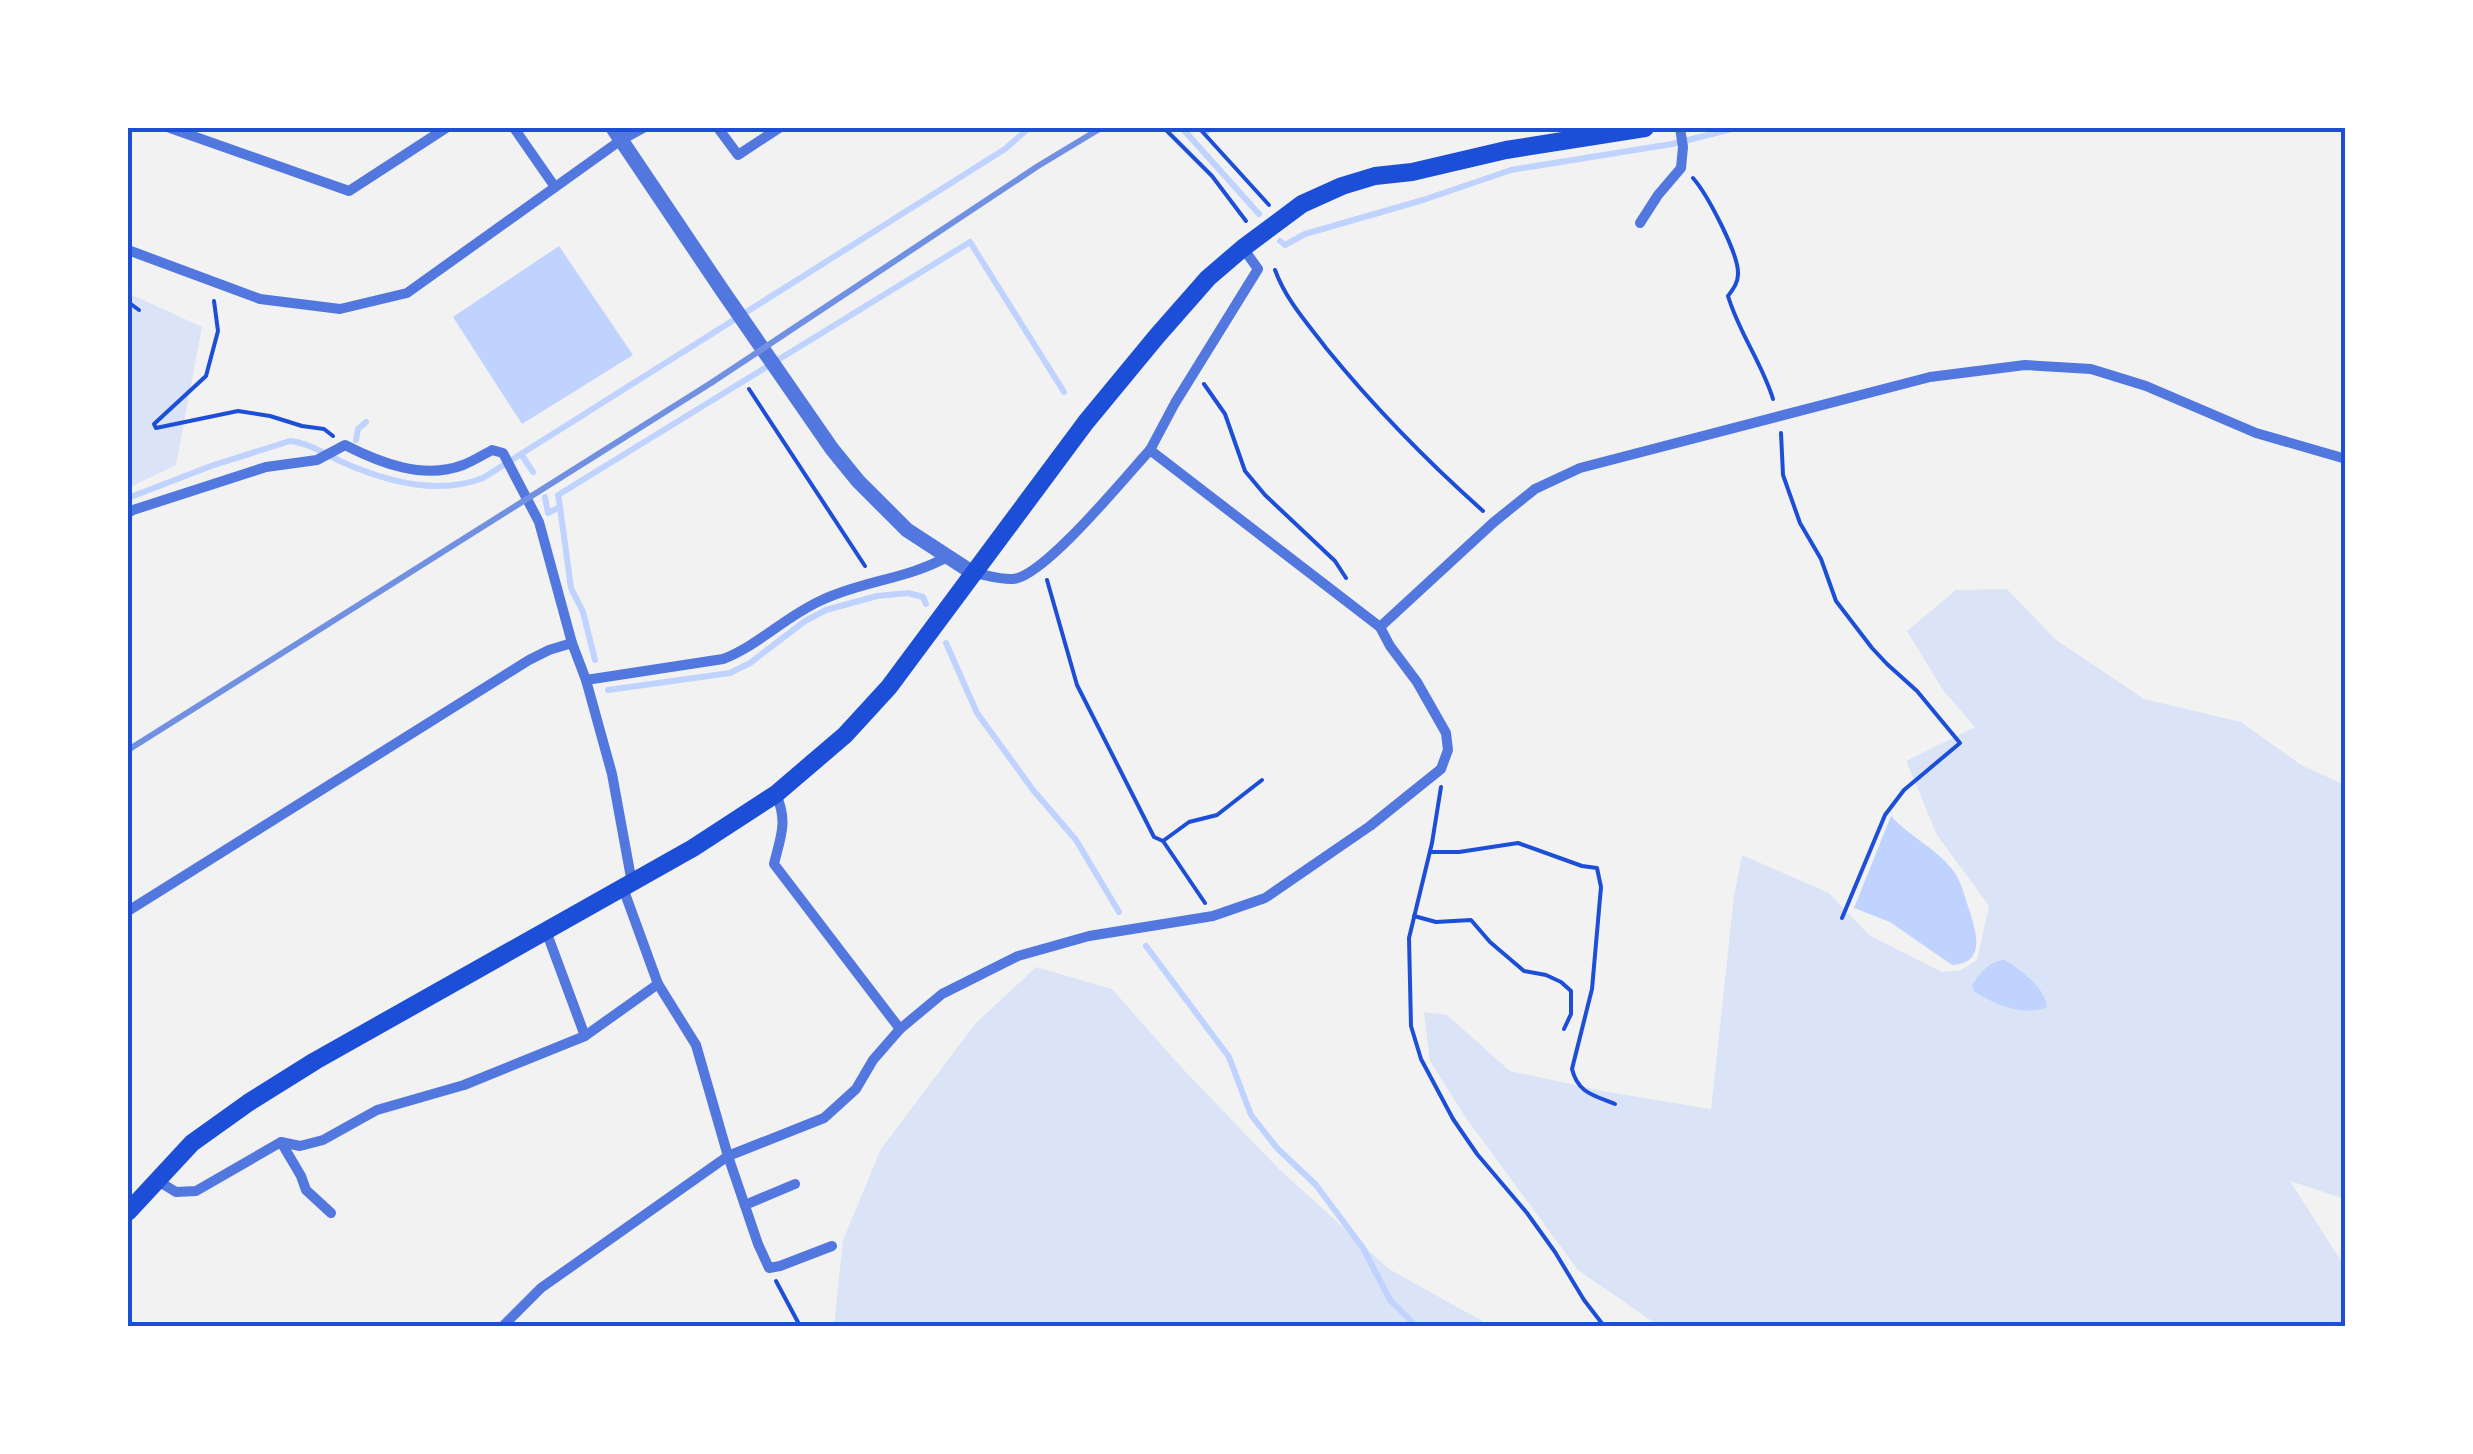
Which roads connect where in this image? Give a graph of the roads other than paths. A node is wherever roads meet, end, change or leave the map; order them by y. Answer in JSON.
{"nodes":[{"id":1,"x":170,"y":128,"type":"edge"},
{"id":2,"x":446,"y":128,"type":"edge"},
{"id":3,"x":514,"y":128,"type":"edge"},
{"id":4,"x":643,"y":128,"type":"edge"},
{"id":5,"x":718,"y":128,"type":"edge"},
{"id":6,"x":779,"y":128,"type":"edge"},
{"id":7,"x":1645,"y":128,"type":"edge"},
{"id":8,"x":1680,"y":128,"type":"edge"},
{"id":9,"x":617,"y":134,"type":"edge"},
{"id":10,"x":556,"y":187,"type":"junction"},
{"id":11,"x":1640,"y":224,"type":"dead end"},
{"id":12,"x":1250,"y":243,"type":"junction"},
{"id":13,"x":128,"y":250,"type":"edge"},
{"id":14,"x":1150,"y":450,"type":"junction"},
{"id":15,"x":2346,"y":459,"type":"edge"},
{"id":16,"x":128,"y":513,"type":"edge"},
{"id":17,"x":946,"y":557,"type":"junction"},
{"id":18,"x":973,"y":573,"type":"junction"},
{"id":19,"x":1380,"y":627,"type":"junction"},
{"id":20,"x":572,"y":644,"type":"junction"},
{"id":21,"x":586,"y":680,"type":"junction"},
{"id":22,"x":776,"y":794,"type":"junction"},
{"id":23,"x":627,"y":885,"type":"junction"},
{"id":24,"x":128,"y":911,"type":"edge"},
{"id":25,"x":546,"y":932,"type":"junction"},
{"id":26,"x":658,"y":984,"type":"junction"},
{"id":27,"x":900,"y":1028,"type":"junction"},
{"id":28,"x":585,"y":1036,"type":"junction"},
{"id":29,"x":281,"y":1142,"type":"junction"},
{"id":30,"x":728,"y":1156,"type":"junction"},
{"id":31,"x":158,"y":1181,"type":"junction"},
{"id":32,"x":795,"y":1184,"type":"dead end"},
{"id":33,"x":745,"y":1205,"type":"junction"},
{"id":34,"x":128,"y":1212,"type":"edge"},
{"id":35,"x":331,"y":1213,"type":"dead end"},
{"id":36,"x":832,"y":1246,"type":"dead end"},
{"id":37,"x":503,"y":1326,"type":"edge"}],
"edges":[{"from":1,"to":2,"type":"street"},
{"from":3,"to":10,"type":"street"},
{"from":4,"to":9,"type":"street"},
{"from":5,"to":6,"type":"street"},
{"from":7,"to":12,"type":"main road"},
{"from":8,"to":11,"type":"street"},
{"from":9,"to":10,"type":"street"},
{"from":9,"to":17,"type":"street"},
{"from":10,"to":13,"type":"street"},
{"from":12,"to":14,"type":"street"},
{"from":12,"to":18,"type":"main road"},
{"from":14,"to":18,"type":"street"},
{"from":14,"to":19,"type":"street"},
{"from":15,"to":19,"type":"street"},
{"from":16,"to":20,"type":"street"},
{"from":17,"to":18,"type":"street"},
{"from":17,"to":21,"type":"street"},
{"from":18,"to":22,"type":"main road"},
{"from":19,"to":27,"type":"street"},
{"from":20,"to":21,"type":"street"},
{"from":20,"to":24,"type":"street"},
{"from":21,"to":23,"type":"street"},
{"from":22,"to":23,"type":"main road"},
{"from":22,"to":27,"type":"street"},
{"from":23,"to":25,"type":"main road"},
{"from":23,"to":26,"type":"street"},
{"from":25,"to":28,"type":"street"},
{"from":25,"to":31,"type":"main road"},
{"from":26,"to":28,"type":"street"},
{"from":26,"to":30,"type":"street"},
{"from":27,"to":30,"type":"street"},
{"from":28,"to":29,"type":"street"},
{"from":29,"to":31,"type":"street"},
{"from":29,"to":35,"type":"street"},
{"from":30,"to":33,"type":"street"},
{"from":30,"to":37,"type":"street"},
{"from":31,"to":34,"type":"main road"},
{"from":32,"to":33,"type":"street"},
{"from":33,"to":36,"type":"street"}]}
